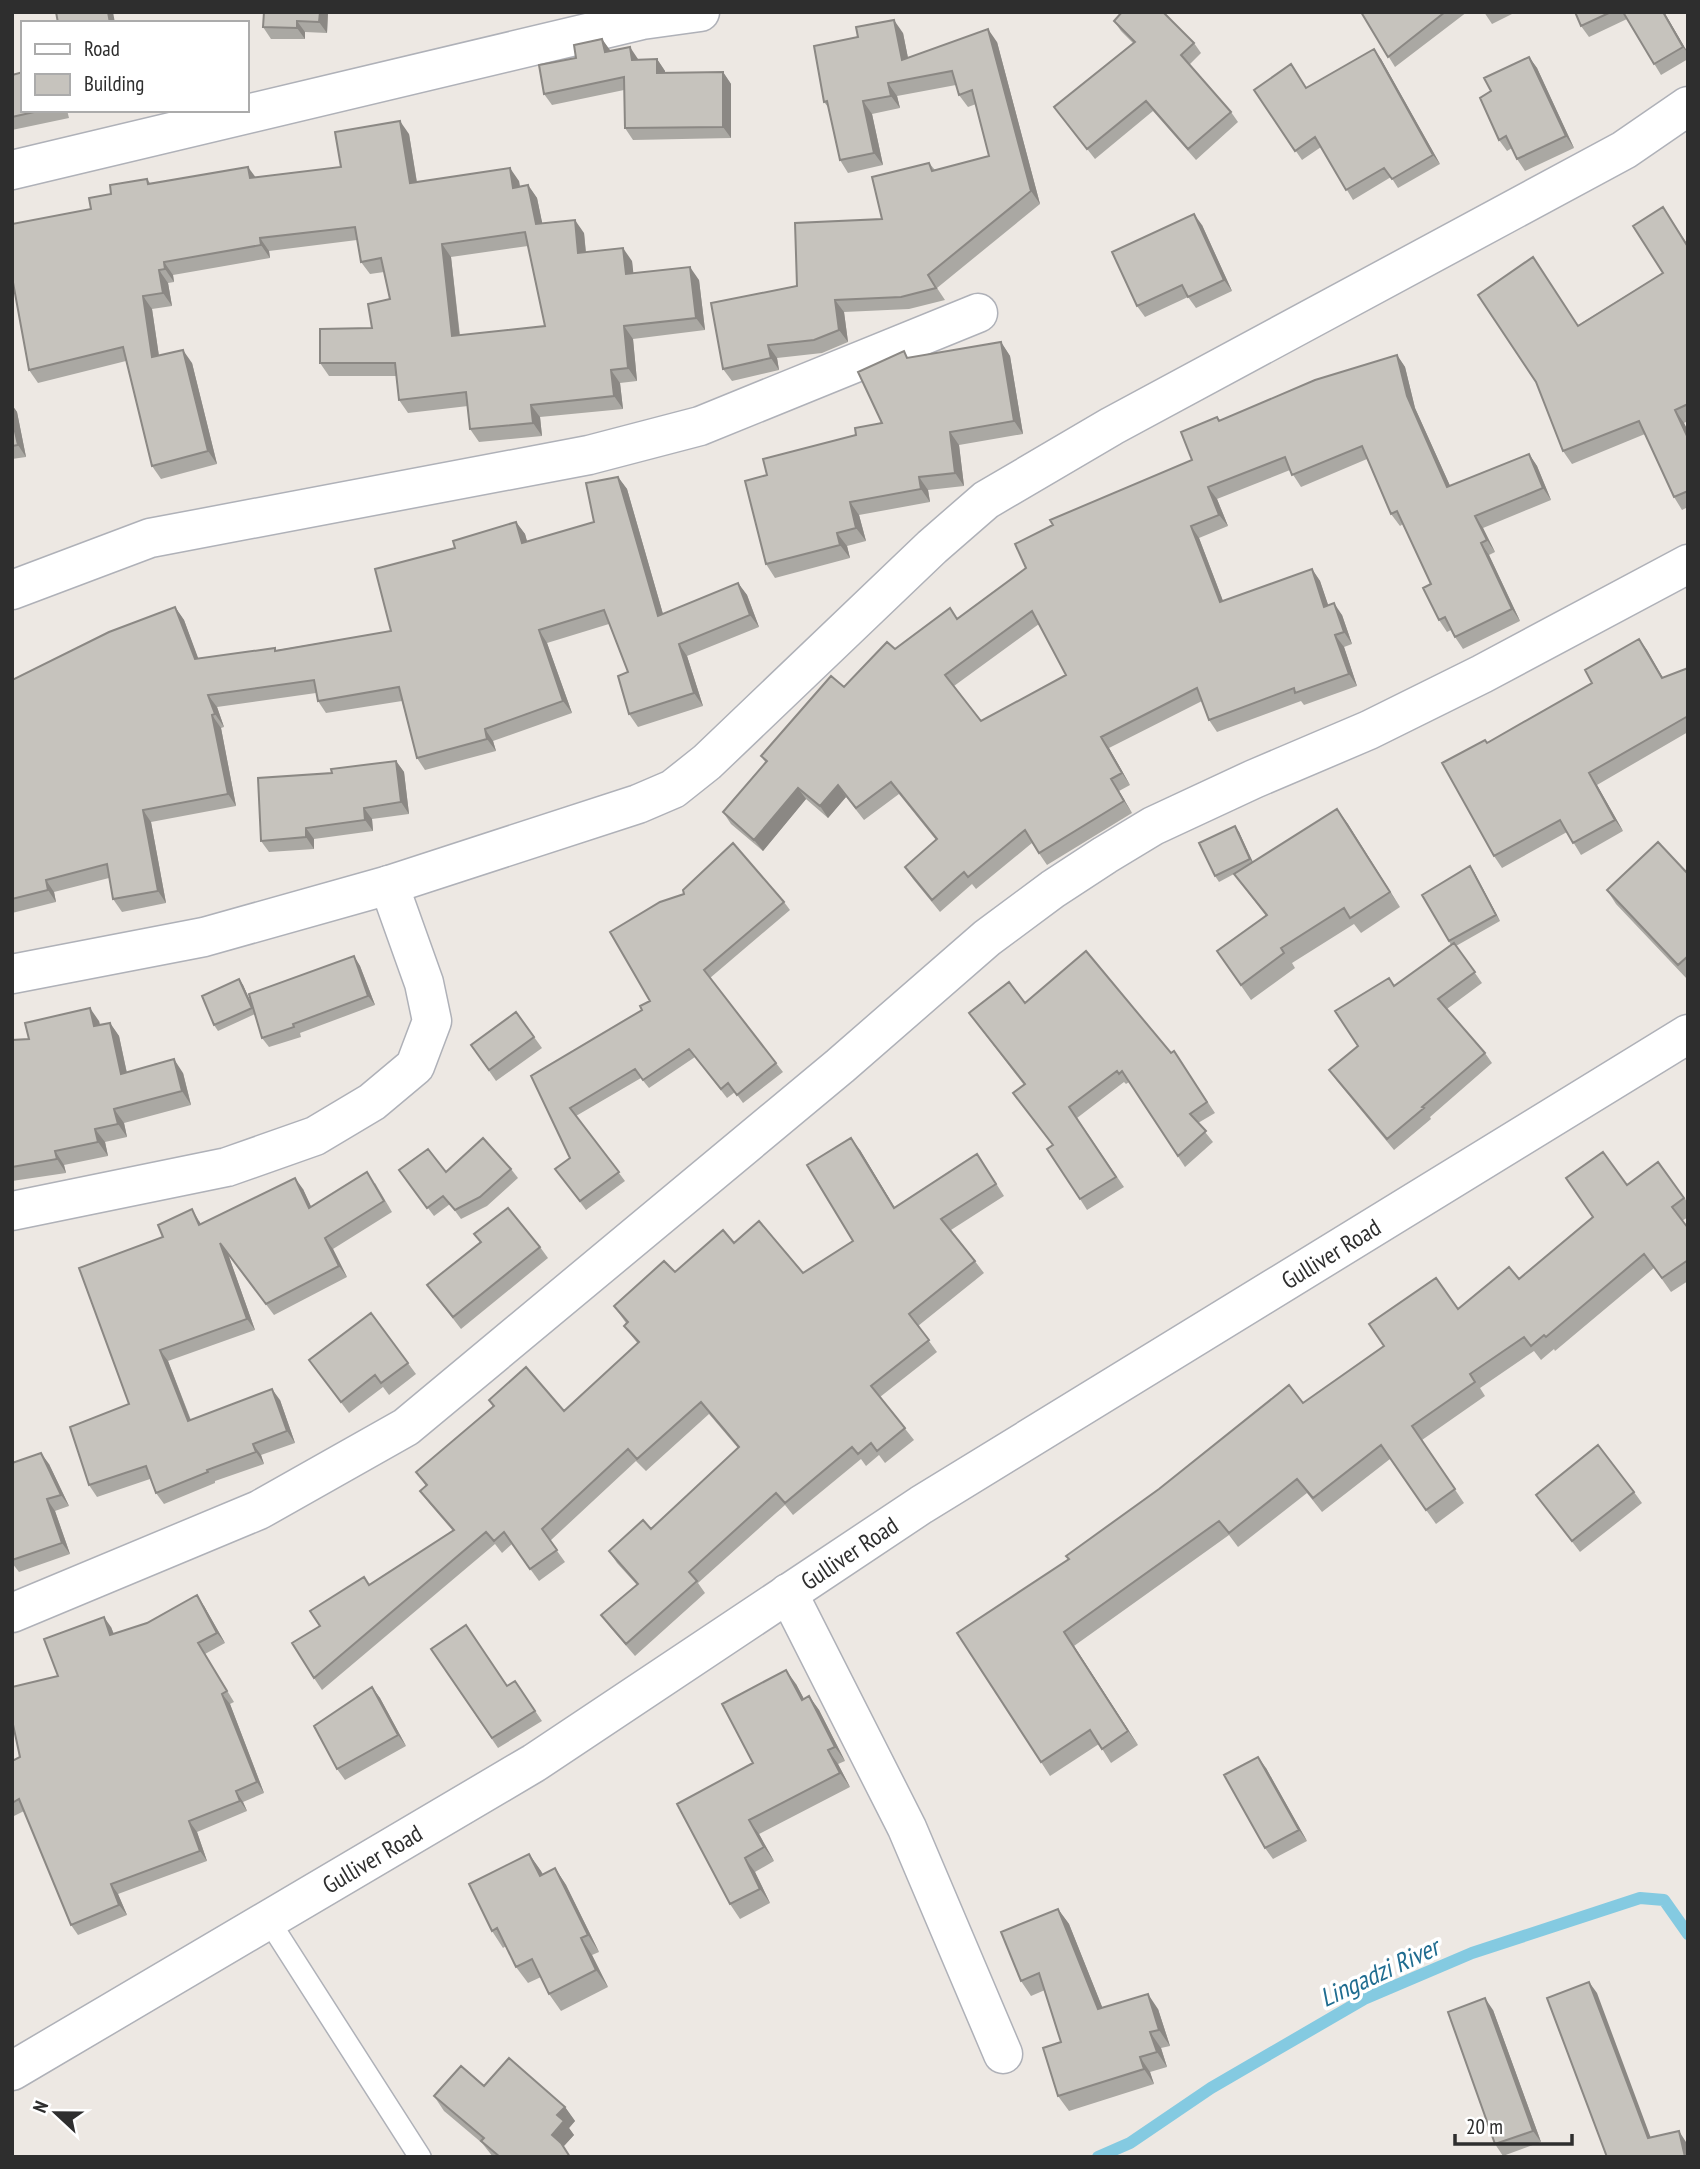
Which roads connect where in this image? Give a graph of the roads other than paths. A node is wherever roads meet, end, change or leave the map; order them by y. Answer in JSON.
{"nodes":[{"id":1,"x":700,"y":12,"type":"edge"},
{"id":2,"x":1688,"y":106,"type":"edge"},
{"id":3,"x":12,"y":170,"type":"edge"},
{"id":4,"x":978,"y":313,"type":"dead end"},
{"id":5,"x":1688,"y":564,"type":"edge"},
{"id":6,"x":12,"y":590,"type":"edge"},
{"id":7,"x":389,"y":885,"type":"junction"},
{"id":8,"x":12,"y":974,"type":"edge"},
{"id":9,"x":1688,"y":1034,"type":"edge"},
{"id":10,"x":12,"y":1211,"type":"edge"},
{"id":11,"x":788,"y":1593,"type":"junction"},
{"id":12,"x":12,"y":1613,"type":"edge"},
{"id":13,"x":269,"y":1921,"type":"junction"},
{"id":14,"x":1003,"y":2054,"type":"dead end"},
{"id":15,"x":12,"y":2071,"type":"edge"},
{"id":16,"x":420,"y":2157,"type":"edge"}],
"edges":[{"from":1,"to":3,"type":"street"},
{"from":2,"to":7,"type":"street"},
{"from":4,"to":6,"type":"street"},
{"from":5,"to":12,"type":"street"},
{"from":7,"to":8,"type":"street"},
{"from":7,"to":10,"type":"street"},
{"from":9,"to":11,"type":"street","name":"Gulliver Road"},
{"from":11,"to":13,"type":"street","name":"Gulliver Road"},
{"from":11,"to":14,"type":"street"},
{"from":13,"to":15,"type":"street","name":"Gulliver Road"},
{"from":13,"to":16,"type":"lane"}]}
